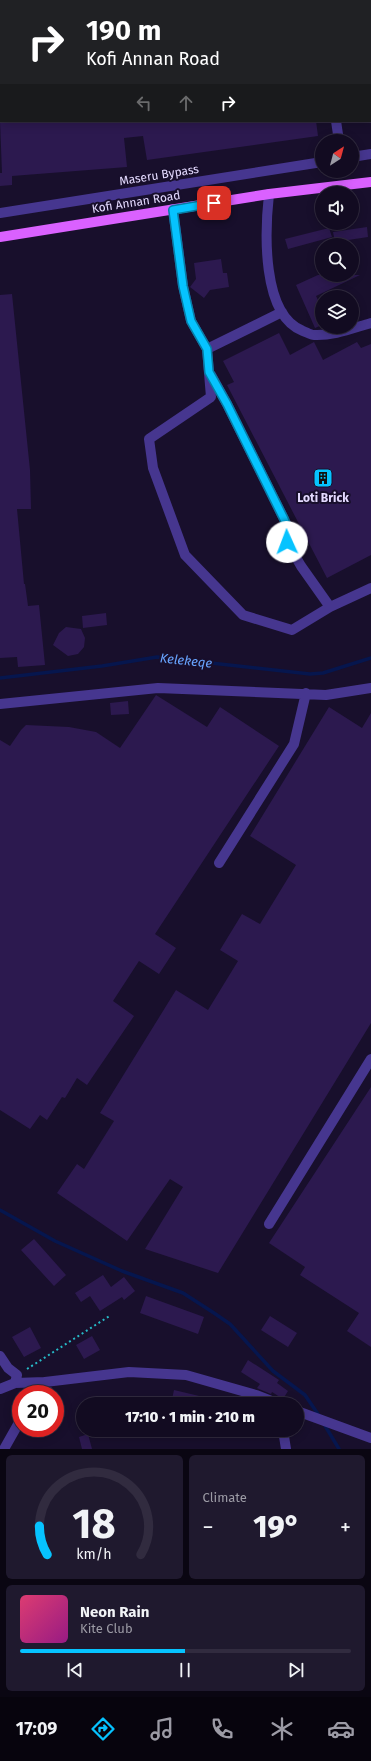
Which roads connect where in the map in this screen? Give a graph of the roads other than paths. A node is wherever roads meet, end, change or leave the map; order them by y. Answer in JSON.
{"nodes":[{"id":1,"x":336,"y":122,"type":"edge"},
{"id":2,"x":339,"y":134,"type":"edge"},
{"id":3,"x":371,"y":154,"type":"edge"},
{"id":4,"x":359,"y":156,"type":"edge"},
{"id":5,"x":315,"y":163,"type":"edge"},
{"id":6,"x":371,"y":182,"type":"edge"},
{"id":7,"x":269,"y":194,"type":"junction"},
{"id":8,"x":173,"y":210,"type":"junction"},
{"id":9,"x":0,"y":213,"type":"edge"},
{"id":10,"x":0,"y":237,"type":"edge"},
{"id":11,"x":282,"y":312,"type":"junction"},
{"id":12,"x":371,"y":323,"type":"edge"},
{"id":13,"x":207,"y":349,"type":"junction"},
{"id":14,"x":209,"y":372,"type":"junction"},
{"id":15,"x":371,"y":588,"type":"edge"},
{"id":16,"x":330,"y":607,"type":"junction"},
{"id":17,"x":371,"y":688,"type":"edge"},
{"id":18,"x":306,"y":693,"type":"junction"},
{"id":19,"x":0,"y":704,"type":"edge"},
{"id":20,"x":219,"y":863,"type":"dead end"},
{"id":21,"x":371,"y":1059,"type":"edge"},
{"id":22,"x":269,"y":1224,"type":"dead end"},
{"id":23,"x":0,"y":1356,"type":"edge"},
{"id":24,"x":16,"y":1379,"type":"junction"},
{"id":25,"x":45,"y":1382,"type":"junction"},
{"id":26,"x":45,"y":1385,"type":"edge"},
{"id":27,"x":0,"y":1390,"type":"edge"},
{"id":28,"x":261,"y":1397,"type":"edge"},
{"id":29,"x":304,"y":1413,"type":"edge"},
{"id":30,"x":12,"y":1435,"type":"edge"},
{"id":31,"x":284,"y":1437,"type":"edge"},
{"id":32,"x":371,"y":1438,"type":"edge"},
{"id":33,"x":4,"y":1449,"type":"edge"},
{"id":34,"x":286,"y":1449,"type":"edge"}],
"edges":[{"from":1,"to":2,"type":"street"},
{"from":3,"to":4,"type":"street"},
{"from":5,"to":9,"type":"street","name":"Maseru Bypass"},
{"from":6,"to":7,"type":"main road","name":"Kofi Annan Road"},
{"from":7,"to":8,"type":"main road","name":"Kofi Annan Road"},
{"from":7,"to":11,"type":"street"},
{"from":8,"to":10,"type":"main road","name":"Kofi Annan Road"},
{"from":8,"to":13,"type":"street"},
{"from":11,"to":12,"type":"street"},
{"from":11,"to":13,"type":"street"},
{"from":13,"to":14,"type":"street"},
{"from":14,"to":16,"type":"street"},
{"from":14,"to":16,"type":"street"},
{"from":15,"to":16,"type":"street"},
{"from":17,"to":18,"type":"street"},
{"from":18,"to":19,"type":"street"},
{"from":18,"to":20,"type":"street"},
{"from":21,"to":22,"type":"street"},
{"from":23,"to":24,"type":"street"},
{"from":24,"to":25,"type":"street"},
{"from":24,"to":27,"type":"street"},
{"from":25,"to":26,"type":"street"},
{"from":25,"to":28,"type":"street"},
{"from":29,"to":32,"type":"street"},
{"from":30,"to":33,"type":"street"},
{"from":31,"to":34,"type":"street"}]}
